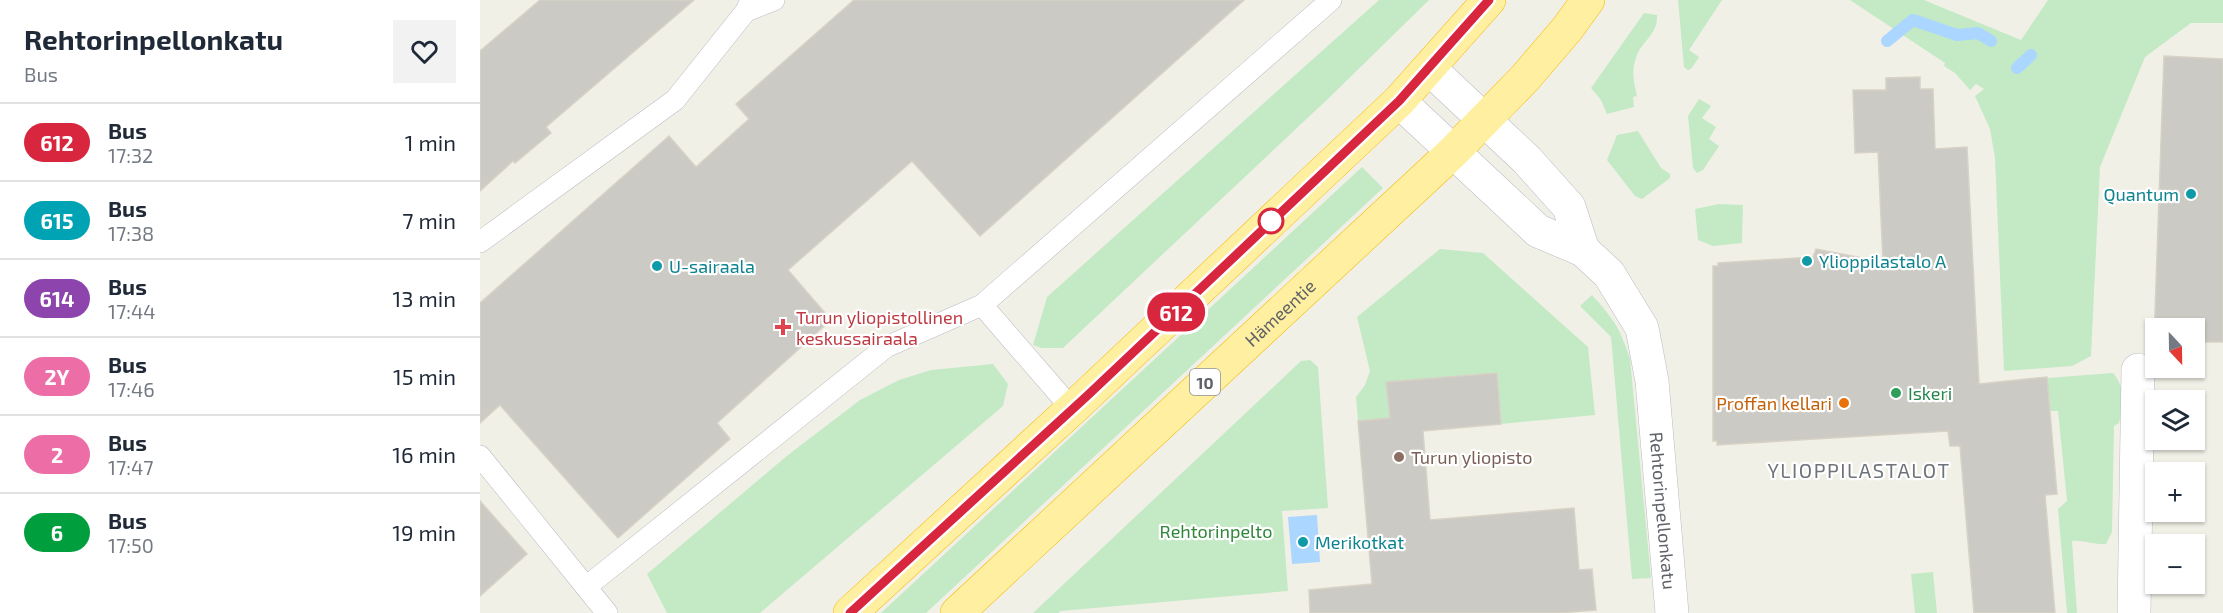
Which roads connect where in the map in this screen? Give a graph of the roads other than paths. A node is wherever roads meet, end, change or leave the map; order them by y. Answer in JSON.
{"nodes":[{"id":1,"x":774,"y":0,"type":"edge"},
{"id":2,"x":1331,"y":0,"type":"edge"},
{"id":3,"x":1489,"y":0,"type":"edge"},
{"id":4,"x":1588,"y":0,"type":"edge"},
{"id":5,"x":748,"y":6,"type":"edge"},
{"id":6,"x":1430,"y":69,"type":"junction"},
{"id":7,"x":1399,"y":101,"type":"junction"},
{"id":8,"x":1484,"y":118,"type":"junction"},
{"id":9,"x":1453,"y":152,"type":"junction"},
{"id":10,"x":480,"y":242,"type":"edge"},
{"id":11,"x":1583,"y":250,"type":"junction"},
{"id":12,"x":982,"y":304,"type":"junction"},
{"id":13,"x":2138,"y":370,"type":"dead end"},
{"id":14,"x":1072,"y":409,"type":"junction"},
{"id":15,"x":480,"y":456,"type":"edge"},
{"id":16,"x":586,"y":587,"type":"junction"},
{"id":17,"x":607,"y":613,"type":"edge"},
{"id":18,"x":850,"y":613,"type":"edge"},
{"id":19,"x":957,"y":613,"type":"edge"},
{"id":20,"x":1672,"y":613,"type":"edge"},
{"id":21,"x":2134,"y":613,"type":"edge"}],
"edges":[{"from":1,"to":5,"type":"lane"},
{"from":2,"to":12,"type":"lane"},
{"from":3,"to":6,"type":"highway"},
{"from":4,"to":8,"type":"highway","name":"Hämeentie","number":"10"},
{"from":5,"to":10,"type":"lane"},
{"from":6,"to":7,"type":"highway"},
{"from":6,"to":8,"type":"street","name":"Rehtorinpellonkatu"},
{"from":7,"to":9,"type":"street","name":"Rehtorinpellonkatu"},
{"from":7,"to":14,"type":"highway"},
{"from":8,"to":9,"type":"highway","name":"Hämeentie","number":"10"},
{"from":8,"to":11,"type":"street","name":"Rehtorinpellonkatu"},
{"from":9,"to":11,"type":"street","name":"Rehtorinpellonkatu"},
{"from":9,"to":19,"type":"highway","name":"Hämeentie","number":"10"},
{"from":11,"to":20,"type":"street","name":"Rehtorinpellonkatu"},
{"from":12,"to":14,"type":"lane"},
{"from":12,"to":16,"type":"lane"},
{"from":13,"to":21,"type":"street"},
{"from":14,"to":18,"type":"highway"},
{"from":15,"to":16,"type":"lane"},
{"from":16,"to":17,"type":"lane"}]}
